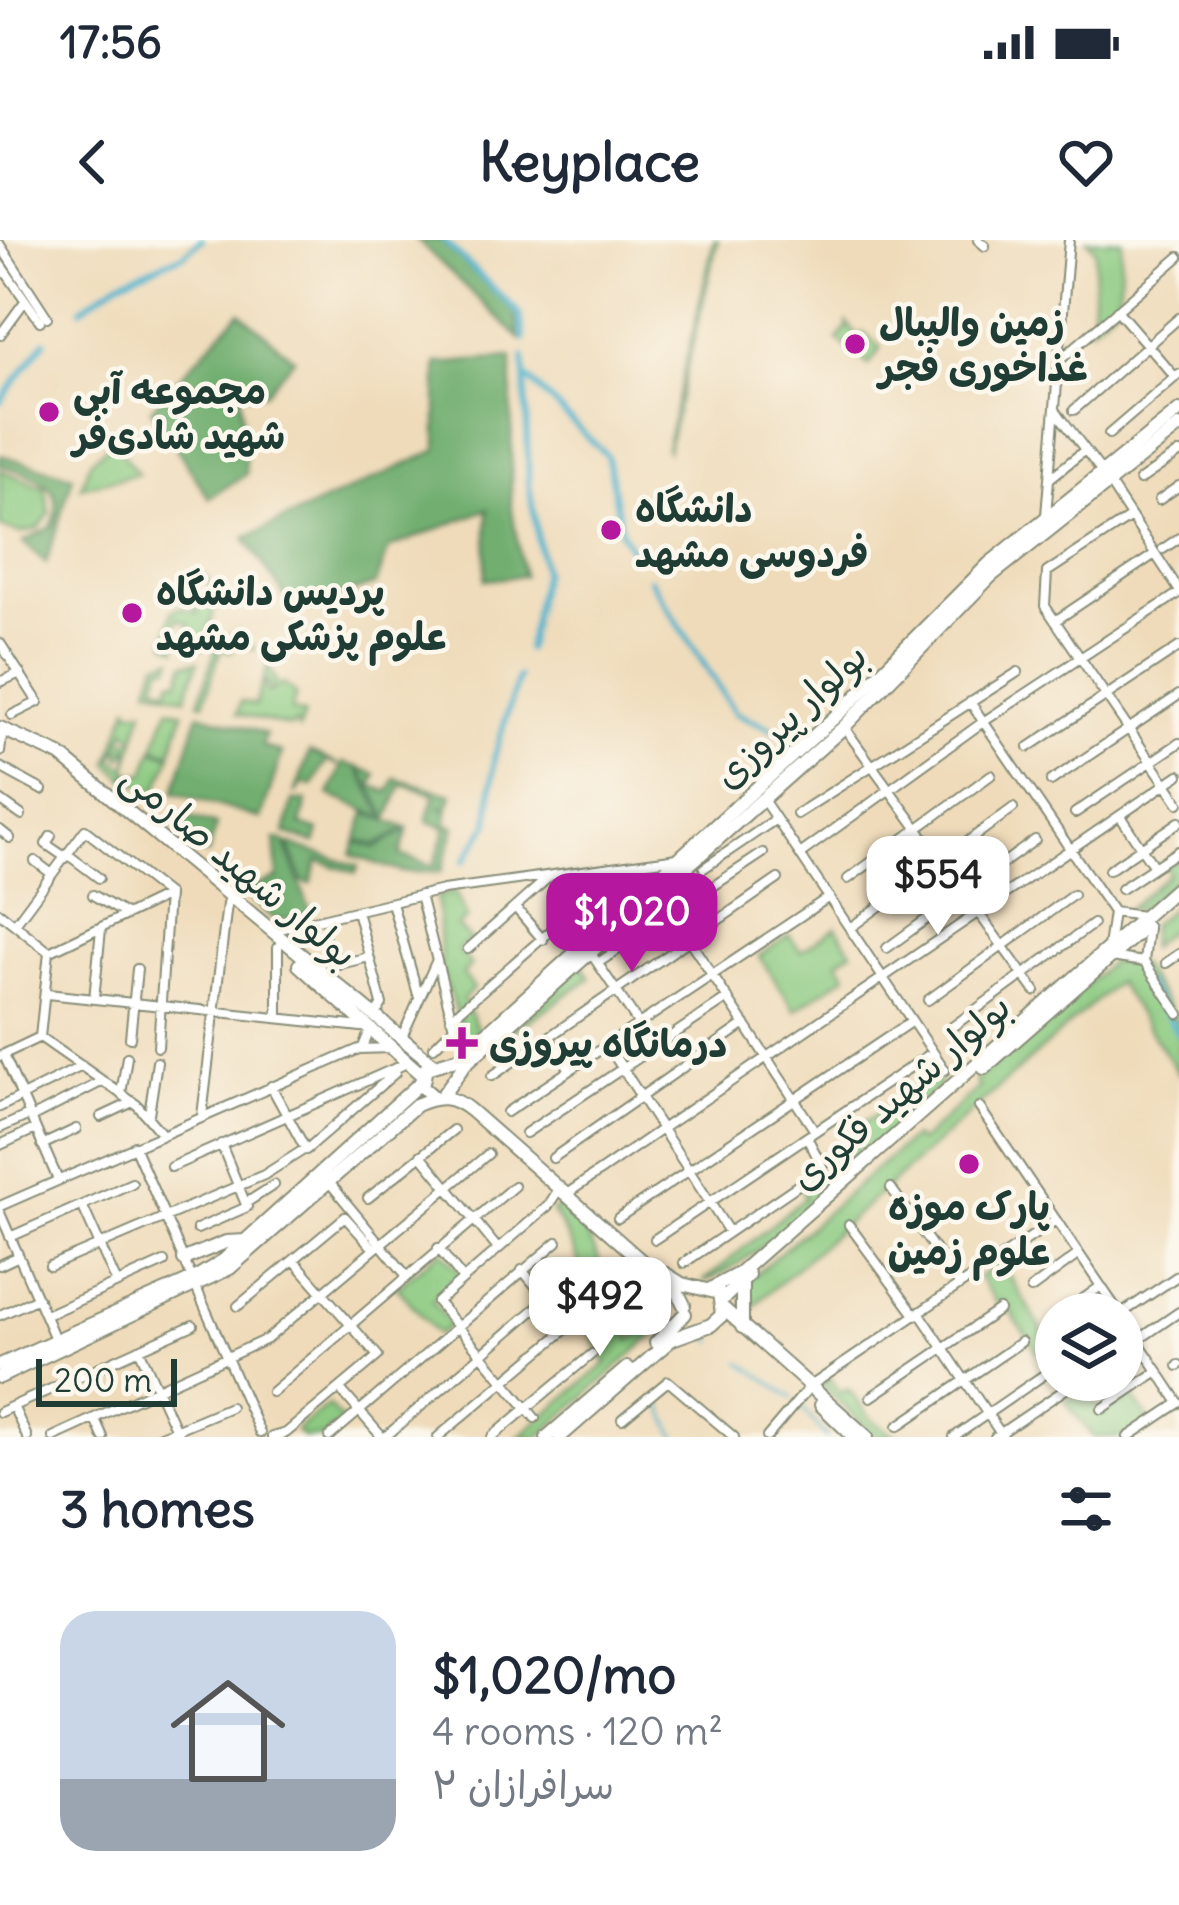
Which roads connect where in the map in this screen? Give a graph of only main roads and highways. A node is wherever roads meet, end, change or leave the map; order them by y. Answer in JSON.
{"nodes":[{"id":1,"x":1179,"y":411,"type":"edge"},
{"id":2,"x":1179,"y":427,"type":"edge"},
{"id":3,"x":1105,"y":478,"type":"junction"},
{"id":4,"x":1,"y":733,"type":"edge"},
{"id":5,"x":788,"y":768,"type":"junction"},
{"id":6,"x":100,"y":792,"type":"junction"},
{"id":7,"x":1179,"y":886,"type":"edge"},
{"id":8,"x":1179,"y":897,"type":"edge"},
{"id":9,"x":1147,"y":920,"type":"junction"},
{"id":10,"x":1109,"y":952,"type":"junction"},
{"id":11,"x":372,"y":1023,"type":"junction"},
{"id":12,"x":396,"y":1044,"type":"junction"},
{"id":13,"x":438,"y":1064,"type":"junction"},
{"id":14,"x":454,"y":1078,"type":"junction"},
{"id":15,"x":421,"y":1079,"type":"junction"},
{"id":16,"x":438,"y":1096,"type":"junction"},
{"id":17,"x":567,"y":1193,"type":"junction"},
{"id":18,"x":246,"y":1241,"type":"junction"},
{"id":19,"x":184,"y":1259,"type":"road end"},
{"id":20,"x":743,"y":1279,"type":"junction"},
{"id":21,"x":195,"y":1284,"type":"junction"},
{"id":22,"x":697,"y":1288,"type":"junction"},
{"id":23,"x":684,"y":1309,"type":"junction"},
{"id":24,"x":716,"y":1309,"type":"junction"},
{"id":25,"x":742,"y":1328,"type":"junction"},
{"id":26,"x":0,"y":1365,"type":"edge"},
{"id":27,"x":0,"y":1377,"type":"edge"},
{"id":28,"x":809,"y":1388,"type":"junction"},
{"id":29,"x":547,"y":1437,"type":"edge"},
{"id":30,"x":560,"y":1437,"type":"edge"},
{"id":31,"x":854,"y":1437,"type":"edge"},
{"id":32,"x":867,"y":1437,"type":"edge"}],
"edges":[{"from":1,"to":3,"type":"main road","name":"بولوار پیروزی"},
{"from":2,"to":3,"type":"main road","name":"بولوار پیروزی"},
{"from":3,"to":5,"type":"main road","name":"بولوار پیروزی"},
{"from":3,"to":5,"type":"main road","name":"بولوار پیروزی"},
{"from":4,"to":6,"type":"main road","name":"بولوار شهید صارمی"},
{"from":5,"to":13,"type":"main road","name":"بولوار پیروزی"},
{"from":5,"to":14,"type":"main road","name":"بولوار پیروزی"},
{"from":6,"to":11,"type":"main road","name":"بولوار شهید صارمی"},
{"from":6,"to":11,"type":"main road","name":"بولوار شهید صارمی"},
{"from":7,"to":9,"type":"main road","name":"بولوار شهید فکوری"},
{"from":8,"to":9,"type":"main road","name":"بولوار شهید فکوری"},
{"from":9,"to":10,"type":"main road","name":"بولوار شهید فکوری"},
{"from":10,"to":20,"type":"main road","name":"بولوار شهید فکوری"},
{"from":10,"to":24,"type":"main road","name":"بولوار شهید فکوری"},
{"from":11,"to":12,"type":"main road","name":"بولوار شهید صارمی"},
{"from":12,"to":13,"type":"main road","name":"بولوار شهید صارمی"},
{"from":12,"to":15,"type":"main road","name":"بولوار شهید صارمی"},
{"from":13,"to":14,"type":"main road","name":"بولوار شهید صارمی"},
{"from":13,"to":15,"type":"main road","name":"بولوار پیروزی"},
{"from":14,"to":16,"type":"main road","name":"بولوار پیروزی"},
{"from":14,"to":17,"type":"main road","name":"بولوار شهید صارمی"},
{"from":15,"to":16,"type":"main road","name":"بولوار شهید صارمی"},
{"from":15,"to":18,"type":"main road"},
{"from":16,"to":17,"type":"main road","name":"بولوار شهید صارمی"},
{"from":16,"to":21,"type":"main road"},
{"from":17,"to":22,"type":"main road"},
{"from":17,"to":23,"type":"main road"},
{"from":18,"to":19,"type":"main road"},
{"from":18,"to":21,"type":"main road"},
{"from":20,"to":24,"type":"main road","name":"بولوار شهید فکوری"},
{"from":20,"to":25,"type":"main road"},
{"from":21,"to":26,"type":"main road"},
{"from":21,"to":27,"type":"main road"},
{"from":22,"to":23,"type":"main road"},
{"from":22,"to":24,"type":"main road"},
{"from":23,"to":24,"type":"main road"},
{"from":23,"to":29,"type":"main road"},
{"from":24,"to":25,"type":"main road"},
{"from":24,"to":28,"type":"main road"},
{"from":24,"to":30,"type":"main road","name":"بولوار شهید فکوری"},
{"from":25,"to":28,"type":"main road"},
{"from":28,"to":31,"type":"main road"},
{"from":28,"to":32,"type":"main road"}]}
